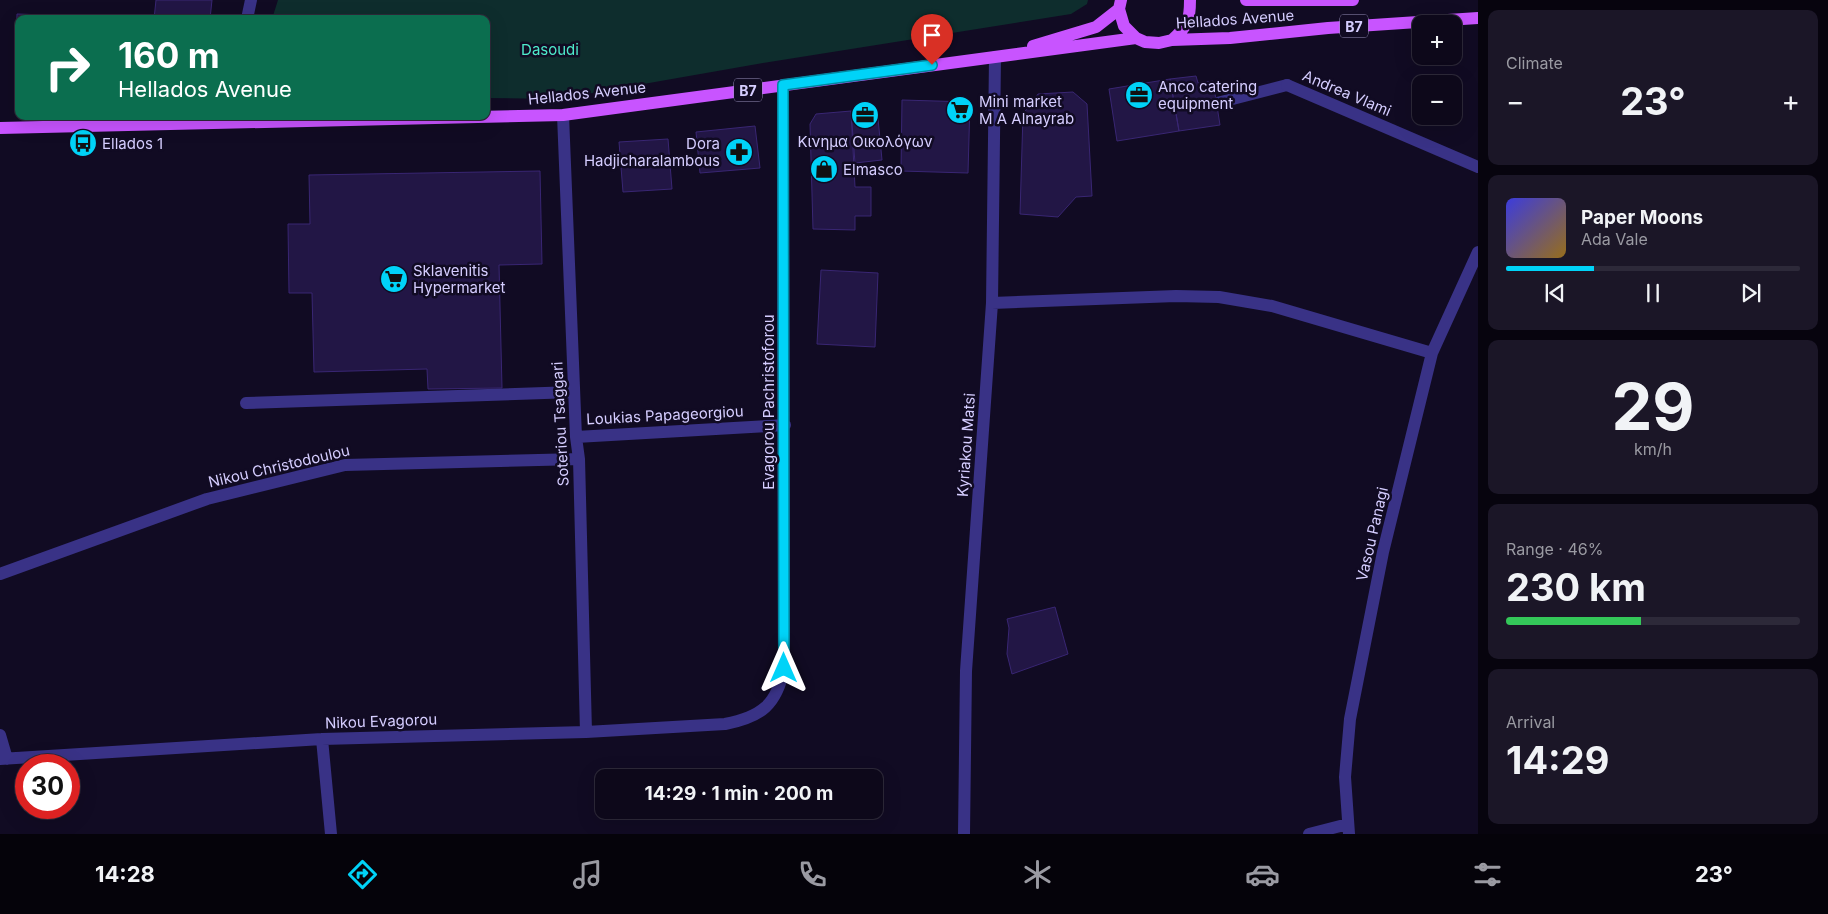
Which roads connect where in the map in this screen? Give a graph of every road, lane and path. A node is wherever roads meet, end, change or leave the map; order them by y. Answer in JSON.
{"nodes":[{"id":1,"x":251,"y":0,"type":"edge"},
{"id":2,"x":1190,"y":0,"type":"edge"},
{"id":3,"x":1246,"y":0,"type":"edge"},
{"id":4,"x":1353,"y":0,"type":"edge"},
{"id":5,"x":1120,"y":5,"type":"edge"},
{"id":6,"x":248,"y":15,"type":"edge"},
{"id":7,"x":1478,"y":18,"type":"edge"},
{"id":8,"x":1140,"y":40,"type":"junction"},
{"id":9,"x":1172,"y":40,"type":"junction"},
{"id":10,"x":995,"y":57,"type":"junction"},
{"id":11,"x":783,"y":85,"type":"junction"},
{"id":12,"x":1217,"y":103,"type":"dead end"},
{"id":13,"x":563,"y":115,"type":"junction"},
{"id":14,"x":490,"y":116,"type":"edge"},
{"id":15,"x":225,"y":120,"type":"edge"},
{"id":16,"x":0,"y":128,"type":"edge"},
{"id":17,"x":1478,"y":167,"type":"edge"},
{"id":18,"x":1478,"y":252,"type":"edge"},
{"id":19,"x":992,"y":303,"type":"junction"},
{"id":20,"x":1432,"y":353,"type":"junction"},
{"id":21,"x":574,"y":392,"type":"junction"},
{"id":22,"x":246,"y":403,"type":"dead end"},
{"id":23,"x":785,"y":425,"type":"junction"},
{"id":24,"x":576,"y":436,"type":"junction"},
{"id":25,"x":578,"y":459,"type":"junction"},
{"id":26,"x":0,"y":574,"type":"edge"},
{"id":27,"x":762,"y":712,"type":"joint"},
{"id":28,"x":586,"y":732,"type":"junction"},
{"id":29,"x":0,"y":735,"type":"edge"},
{"id":30,"x":322,"y":739,"type":"junction"},
{"id":31,"x":4,"y":759,"type":"edge"},
{"id":32,"x":1348,"y":829,"type":"edge"},
{"id":33,"x":331,"y":834,"type":"edge"},
{"id":34,"x":964,"y":834,"type":"edge"},
{"id":35,"x":1310,"y":834,"type":"edge"}],
"edges":[{"from":1,"to":6,"type":"street"},
{"from":2,"to":9,"type":"main road"},
{"from":3,"to":4,"type":"main road","name":"Hellados Avenue","number":"B7"},
{"from":5,"to":8,"type":"main road","number":"B7"},
{"from":5,"to":10,"type":"main road","name":"Hellados Avenue","number":"B7"},
{"from":7,"to":9,"type":"main road","name":"Hellados Avenue","number":"B7"},
{"from":8,"to":9,"type":"main road","name":"Hellados Avenue","number":"B7"},
{"from":8,"to":10,"type":"main road","name":"Hellados Avenue","number":"B7"},
{"from":10,"to":11,"type":"main road","name":"Hellados Avenue","number":"B7"},
{"from":10,"to":19,"type":"street","name":"Kyriakou Matsi"},
{"from":11,"to":13,"type":"main road","name":"Hellados Avenue","number":"B7"},
{"from":11,"to":23,"type":"street","name":"Evagorou Pachristoforou"},
{"from":12,"to":17,"type":"street","name":"Andrea Vlami"},
{"from":13,"to":14,"type":"main road","name":"Hellados Avenue","number":"B7"},
{"from":13,"to":21,"type":"street","name":"Soteriou Tsaggari"},
{"from":15,"to":16,"type":"main road","name":"Hellados Avenue","number":"B7"},
{"from":18,"to":20,"type":"street","name":"Vasou Panagi"},
{"from":19,"to":20,"type":"street"},
{"from":19,"to":34,"type":"street","name":"Kyriakou Matsi"},
{"from":20,"to":32,"type":"street","name":"Vasou Panagi"},
{"from":21,"to":22,"type":"street"},
{"from":21,"to":24,"type":"street","name":"Soteriou Tsaggari"},
{"from":23,"to":24,"type":"street","name":"Loukias Papageorgiou"},
{"from":23,"to":27,"type":"street","name":"Evagorou Pachristoforou"},
{"from":24,"to":25,"type":"street","name":"Soteriou Tsaggari"},
{"from":25,"to":26,"type":"street","name":"Nikou Christodoulou"},
{"from":25,"to":28,"type":"street","name":"Soteriou Tsaggari"},
{"from":27,"to":28,"type":"street","name":"Nikou Evagorou"},
{"from":28,"to":30,"type":"street","name":"Nikou Evagorou"},
{"from":29,"to":31,"type":"street"},
{"from":30,"to":31,"type":"street","name":"Nikou Evagorou"},
{"from":30,"to":33,"type":"street"},
{"from":32,"to":35,"type":"street"}]}
